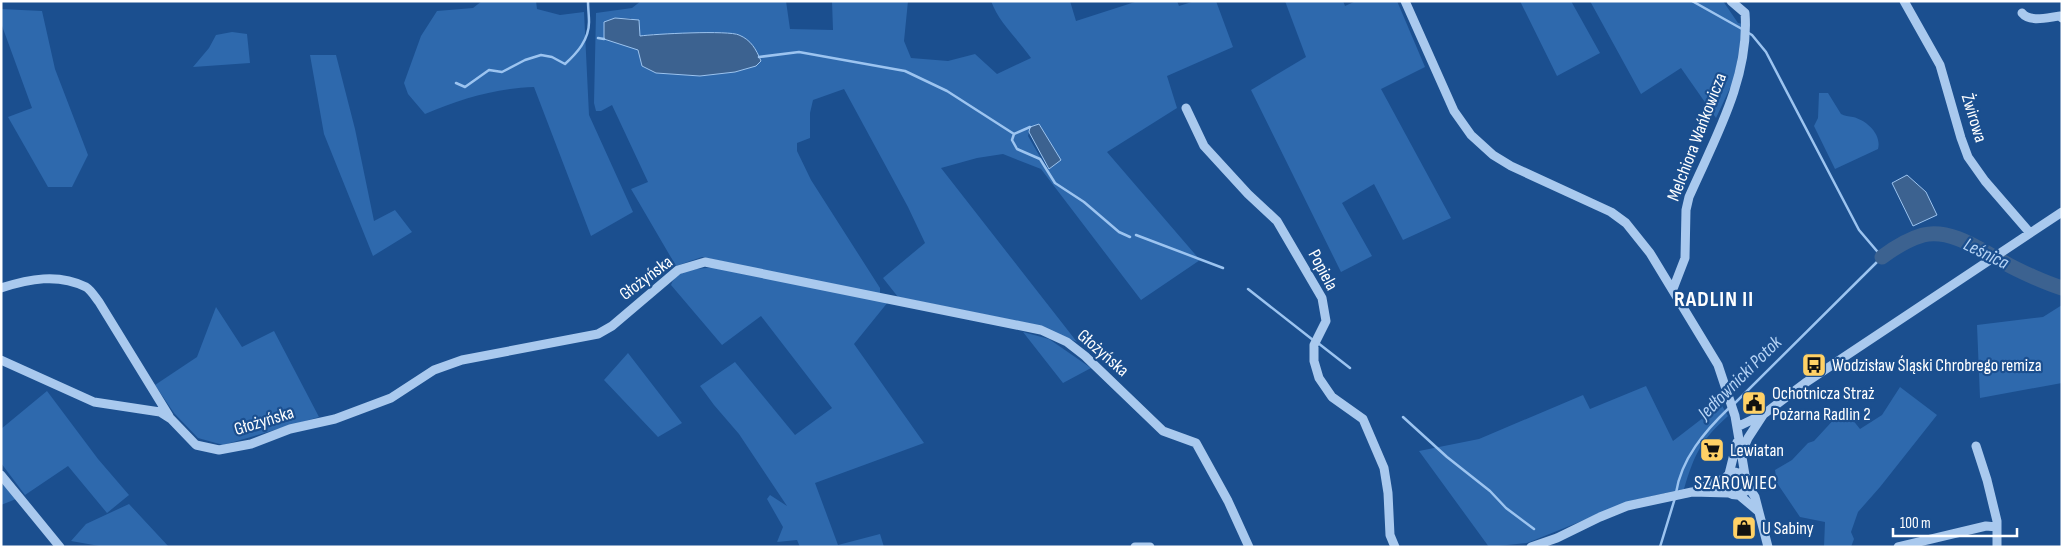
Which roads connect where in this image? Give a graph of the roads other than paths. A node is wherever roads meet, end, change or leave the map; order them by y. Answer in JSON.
{"nodes":[{"id":1,"x":1405,"y":1,"type":"edge"},
{"id":2,"x":1732,"y":1,"type":"edge"},
{"id":3,"x":1904,"y":1,"type":"edge"},
{"id":4,"x":2022,"y":13,"type":"dead end"},
{"id":5,"x":2062,"y":18,"type":"edge"},
{"id":6,"x":1186,"y":108,"type":"dead end"},
{"id":7,"x":2062,"y":212,"type":"edge"},
{"id":8,"x":2030,"y":233,"type":"junction"},
{"id":9,"x":1,"y":288,"type":"edge"},
{"id":10,"x":1673,"y":289,"type":"junction"},
{"id":11,"x":1,"y":360,"type":"edge"},
{"id":12,"x":1764,"y":414,"type":"junction"},
{"id":13,"x":170,"y":419,"type":"junction"},
{"id":14,"x":1737,"y":427,"type":"junction"},
{"id":15,"x":1738,"y":437,"type":"junction"},
{"id":16,"x":1976,"y":446,"type":"dead end"},
{"id":17,"x":1741,"y":454,"type":"junction"},
{"id":18,"x":1,"y":475,"type":"edge"},
{"id":19,"x":1745,"y":475,"type":"junction"},
{"id":20,"x":1727,"y":476,"type":"junction"},
{"id":21,"x":1748,"y":486,"type":"junction"},
{"id":22,"x":1688,"y":492,"type":"junction"},
{"id":23,"x":1729,"y":493,"type":"junction"},
{"id":24,"x":1739,"y":496,"type":"junction"},
{"id":25,"x":1758,"y":512,"type":"junction"},
{"id":26,"x":1997,"y":528,"type":"junction"},
{"id":27,"x":60,"y":547,"type":"edge"},
{"id":28,"x":1135,"y":547,"type":"edge"},
{"id":29,"x":1150,"y":547,"type":"edge"},
{"id":30,"x":1249,"y":547,"type":"edge"},
{"id":31,"x":1396,"y":547,"type":"edge"},
{"id":32,"x":1531,"y":547,"type":"edge"},
{"id":33,"x":1768,"y":547,"type":"edge"},
{"id":34,"x":1898,"y":547,"type":"edge"},
{"id":35,"x":1997,"y":547,"type":"edge"}],
"edges":[{"from":1,"to":10,"type":"street"},
{"from":2,"to":10,"type":"street","name":"Melchiora Wańkowicza"},
{"from":3,"to":8,"type":"street","name":"Żwirowa"},
{"from":4,"to":5,"type":"street"},
{"from":6,"to":31,"type":"street","name":"Popiela"},
{"from":7,"to":8,"type":"street"},
{"from":8,"to":12,"type":"street"},
{"from":9,"to":13,"type":"street"},
{"from":10,"to":14,"type":"street"},
{"from":11,"to":13,"type":"street","name":"Głożyńska"},
{"from":12,"to":14,"type":"street"},
{"from":12,"to":17,"type":"street"},
{"from":13,"to":30,"type":"street","name":"Głożyńska"},
{"from":14,"to":15,"type":"street"},
{"from":15,"to":17,"type":"street"},
{"from":15,"to":20,"type":"street"},
{"from":16,"to":26,"type":"street"},
{"from":17,"to":19,"type":"street"},
{"from":18,"to":27,"type":"street"},
{"from":19,"to":20,"type":"street"},
{"from":19,"to":21,"type":"street"},
{"from":20,"to":22,"type":"street"},
{"from":20,"to":23,"type":"street"},
{"from":21,"to":24,"type":"street"},
{"from":21,"to":25,"type":"street"},
{"from":22,"to":23,"type":"street"},
{"from":22,"to":32,"type":"street"},
{"from":23,"to":24,"type":"street"},
{"from":24,"to":25,"type":"street"},
{"from":25,"to":33,"type":"street"},
{"from":26,"to":34,"type":"street"},
{"from":26,"to":35,"type":"street"},
{"from":28,"to":29,"type":"street"}]}
